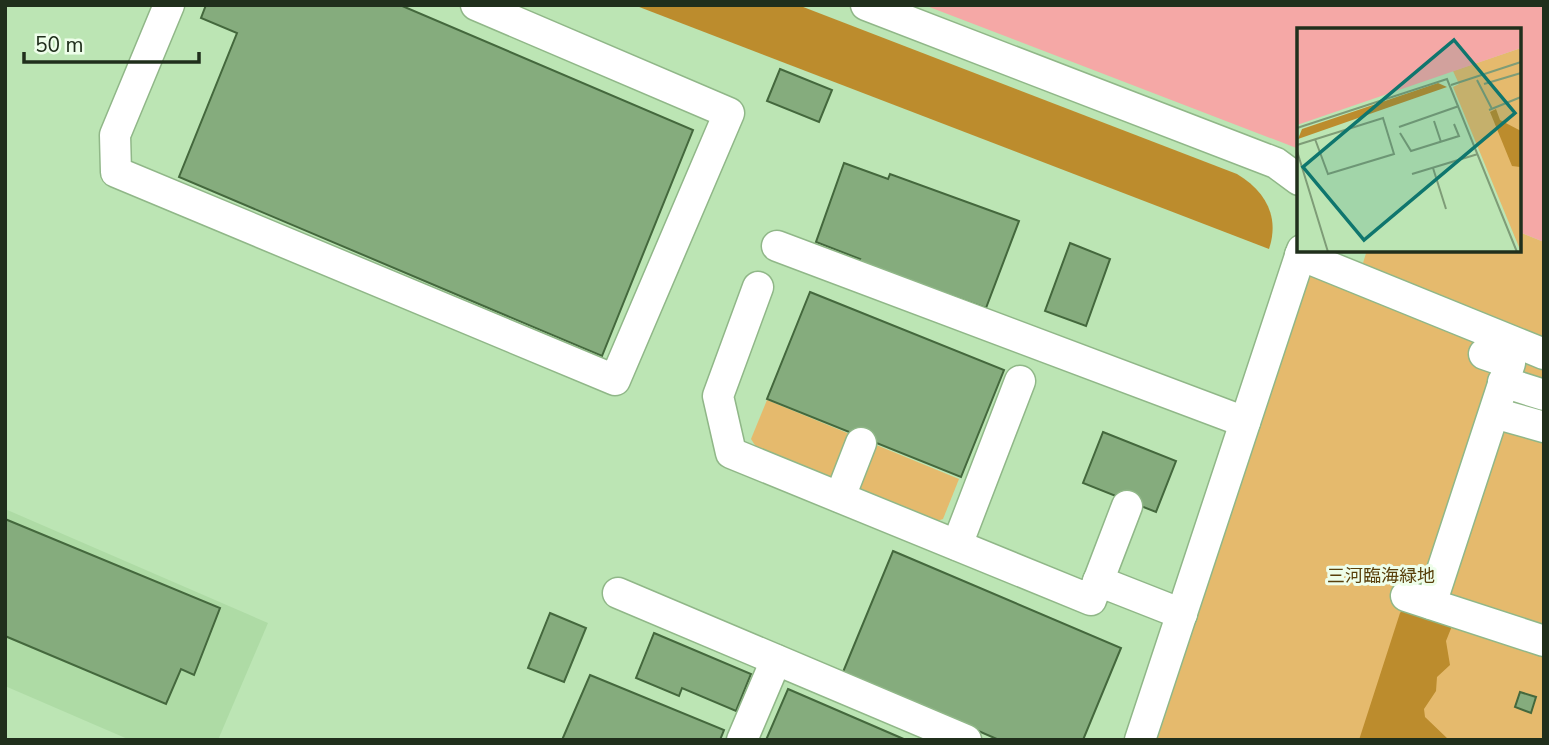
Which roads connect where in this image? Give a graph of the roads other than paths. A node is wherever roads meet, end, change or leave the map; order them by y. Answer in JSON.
{"nodes":[{"id":1,"x":169,"y":5,"type":"edge"},
{"id":2,"x":476,"y":5,"type":"edge"},
{"id":3,"x":866,"y":5,"type":"edge"},
{"id":4,"x":1297,"y":179,"type":"edge"},
{"id":5,"x":777,"y":246,"type":"dead end"},
{"id":6,"x":1301,"y":252,"type":"edge"},
{"id":7,"x":758,"y":287,"type":"dead end"},
{"id":8,"x":1484,"y":354,"type":"dead end"},
{"id":9,"x":1544,"y":354,"type":"edge"},
{"id":10,"x":1020,"y":381,"type":"dead end"},
{"id":11,"x":1503,"y":382,"type":"junction"},
{"id":12,"x":1544,"y":395,"type":"edge"},
{"id":13,"x":1506,"y":416,"type":"dead end"},
{"id":14,"x":1245,"y":422,"type":"junction"},
{"id":15,"x":1544,"y":428,"type":"edge"},
{"id":16,"x":861,"y":443,"type":"dead end"},
{"id":17,"x":840,"y":497,"type":"junction"},
{"id":18,"x":1127,"y":506,"type":"dead end"},
{"id":19,"x":957,"y":545,"type":"junction"},
{"id":20,"x":1098,"y":581,"type":"junction"},
{"id":21,"x":618,"y":593,"type":"dead end"},
{"id":22,"x":1182,"y":614,"type":"junction"},
{"id":23,"x":1544,"y":641,"type":"edge"},
{"id":24,"x":776,"y":660,"type":"junction"},
{"id":25,"x":742,"y":740,"type":"edge"},
{"id":26,"x":966,"y":740,"type":"edge"},
{"id":27,"x":1140,"y":740,"type":"edge"}],
"edges":[{"from":1,"to":2,"type":"street"},
{"from":3,"to":4,"type":"street"},
{"from":5,"to":14,"type":"street"},
{"from":6,"to":9,"type":"street"},
{"from":6,"to":14,"type":"street"},
{"from":7,"to":17,"type":"street"},
{"from":8,"to":11,"type":"street"},
{"from":10,"to":19,"type":"street"},
{"from":11,"to":12,"type":"street"},
{"from":11,"to":23,"type":"street"},
{"from":13,"to":15,"type":"street"},
{"from":14,"to":22,"type":"street"},
{"from":16,"to":17,"type":"street"},
{"from":17,"to":19,"type":"street"},
{"from":18,"to":20,"type":"street"},
{"from":19,"to":20,"type":"street"},
{"from":20,"to":22,"type":"street"},
{"from":21,"to":24,"type":"street"},
{"from":22,"to":27,"type":"street"},
{"from":24,"to":25,"type":"street"},
{"from":24,"to":26,"type":"street"}]}
